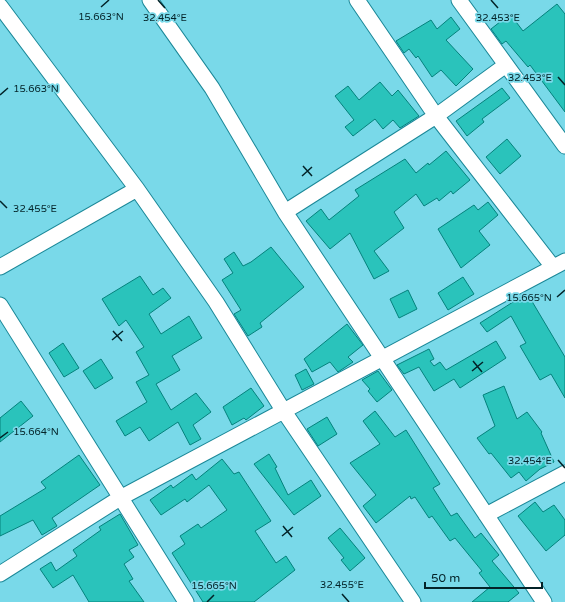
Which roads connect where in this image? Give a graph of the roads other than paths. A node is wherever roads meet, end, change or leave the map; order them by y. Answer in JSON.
{"nodes":[{"id":1,"x":150,"y":0,"type":"edge"},
{"id":2,"x":357,"y":0,"type":"edge"},
{"id":3,"x":459,"y":0,"type":"edge"},
{"id":4,"x":0,"y":6,"type":"edge"},
{"id":5,"x":506,"y":66,"type":"junction"},
{"id":6,"x":436,"y":116,"type":"junction"},
{"id":7,"x":565,"y":146,"type":"edge"},
{"id":8,"x":137,"y":189,"type":"junction"},
{"id":9,"x":285,"y":212,"type":"junction"},
{"id":10,"x":559,"y":264,"type":"edge"},
{"id":11,"x":0,"y":267,"type":"edge"},
{"id":12,"x":0,"y":305,"type":"edge"},
{"id":13,"x":382,"y":359,"type":"junction"},
{"id":14,"x":283,"y":410,"type":"junction"},
{"id":15,"x":565,"y":472,"type":"edge"},
{"id":16,"x":120,"y":498,"type":"junction"},
{"id":17,"x":486,"y":514,"type":"junction"},
{"id":18,"x":0,"y":574,"type":"edge"},
{"id":19,"x":186,"y":602,"type":"edge"},
{"id":20,"x":413,"y":602,"type":"edge"},
{"id":21,"x":544,"y":602,"type":"edge"}],
"edges":[{"from":1,"to":9,"type":"street"},
{"from":2,"to":6,"type":"street"},
{"from":3,"to":5,"type":"street"},
{"from":4,"to":8,"type":"street"},
{"from":5,"to":6,"type":"street"},
{"from":5,"to":7,"type":"street"},
{"from":6,"to":9,"type":"street"},
{"from":6,"to":10,"type":"street"},
{"from":8,"to":11,"type":"street"},
{"from":8,"to":14,"type":"street"},
{"from":9,"to":13,"type":"street"},
{"from":10,"to":13,"type":"street"},
{"from":12,"to":16,"type":"street"},
{"from":13,"to":14,"type":"street"},
{"from":13,"to":17,"type":"street"},
{"from":14,"to":16,"type":"street"},
{"from":14,"to":20,"type":"street"},
{"from":15,"to":17,"type":"street"},
{"from":16,"to":18,"type":"street"},
{"from":16,"to":19,"type":"street"},
{"from":17,"to":21,"type":"street"}]}
